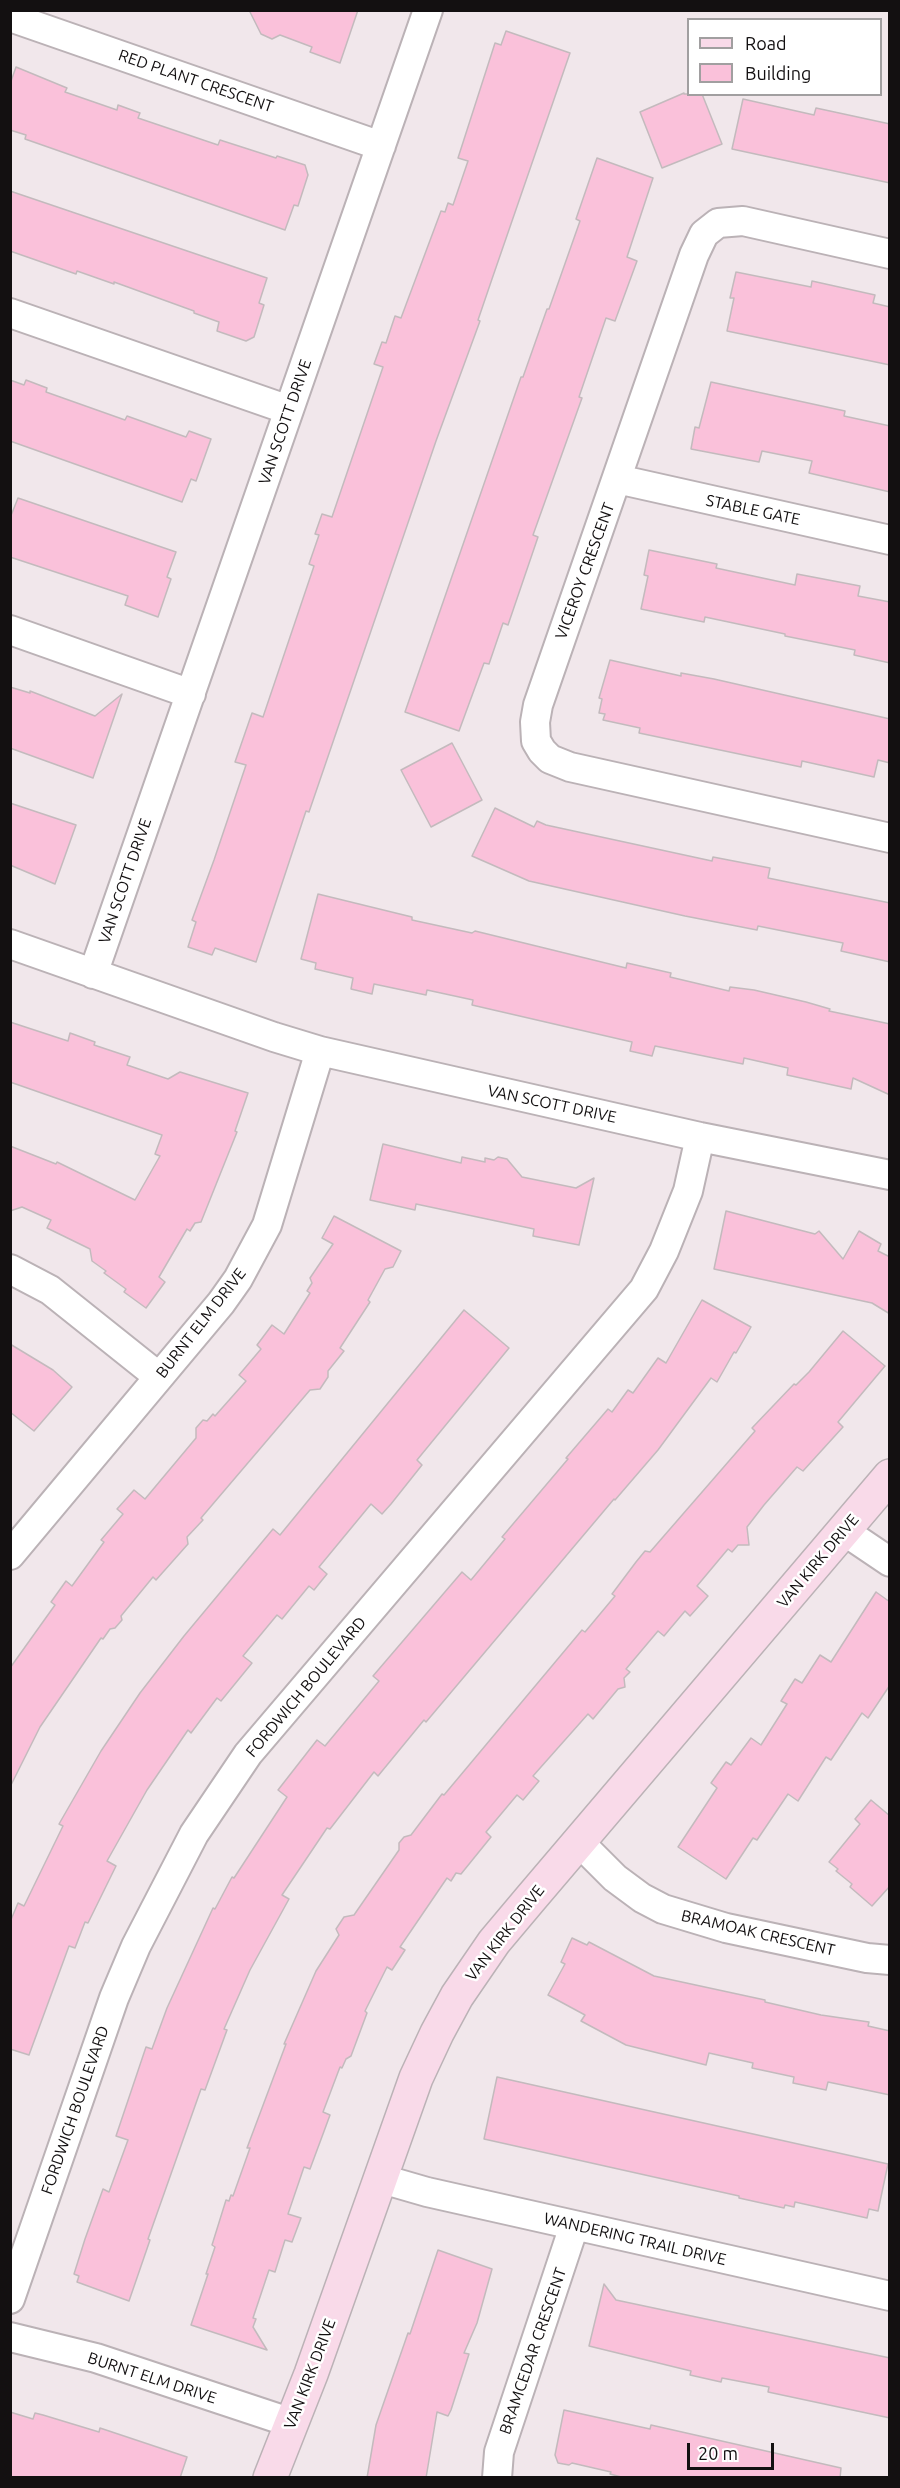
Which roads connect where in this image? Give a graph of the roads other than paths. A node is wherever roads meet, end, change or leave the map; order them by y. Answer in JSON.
{"nodes":[{"id":1,"x":428,"y":10,"type":"edge"},
{"id":2,"x":10,"y":17,"type":"edge"},
{"id":3,"x":381,"y":146,"type":"junction"},
{"id":4,"x":890,"y":254,"type":"edge"},
{"id":5,"x":10,"y":313,"type":"edge"},
{"id":6,"x":289,"y":410,"type":"junction"},
{"id":7,"x":617,"y":479,"type":"junction"},
{"id":8,"x":890,"y":540,"type":"edge"},
{"id":9,"x":10,"y":630,"type":"edge"},
{"id":10,"x":190,"y":694,"type":"junction"},
{"id":11,"x":890,"y":838,"type":"edge"},
{"id":12,"x":10,"y":944,"type":"edge"},
{"id":13,"x":93,"y":974,"type":"junction"},
{"id":14,"x":320,"y":1051,"type":"junction"},
{"id":15,"x":700,"y":1137,"type":"junction"},
{"id":16,"x":890,"y":1175,"type":"edge"},
{"id":17,"x":10,"y":1269,"type":"edge"},
{"id":18,"x":159,"y":1377,"type":"junction"},
{"id":19,"x":890,"y":1476,"type":"edge"},
{"id":20,"x":844,"y":1531,"type":"junction"},
{"id":21,"x":10,"y":1555,"type":"edge"},
{"id":22,"x":890,"y":1562,"type":"edge"},
{"id":23,"x":579,"y":1842,"type":"junction"},
{"id":24,"x":890,"y":1960,"type":"edge"},
{"id":25,"x":382,"y":2179,"type":"junction"},
{"id":26,"x":574,"y":2226,"type":"junction"},
{"id":27,"x":890,"y":2296,"type":"edge"},
{"id":28,"x":10,"y":2299,"type":"edge"},
{"id":29,"x":10,"y":2337,"type":"edge"},
{"id":30,"x":292,"y":2423,"type":"junction"},
{"id":31,"x":270,"y":2478,"type":"edge"},
{"id":32,"x":497,"y":2478,"type":"edge"}],
"edges":[{"from":1,"to":3,"type":"street","name":"VAN SCOTT DRIVE"},
{"from":2,"to":3,"type":"street","name":"RED PLANT CRESCENT"},
{"from":3,"to":6,"type":"street","name":"VAN SCOTT DRIVE"},
{"from":4,"to":7,"type":"street","name":"VICEROY CRESCENT"},
{"from":5,"to":6,"type":"street"},
{"from":6,"to":10,"type":"street","name":"VAN SCOTT DRIVE"},
{"from":7,"to":8,"type":"street","name":"STABLE GATE"},
{"from":7,"to":11,"type":"street","name":"VICEROY CRESCENT"},
{"from":9,"to":10,"type":"street"},
{"from":10,"to":13,"type":"street","name":"VAN SCOTT DRIVE"},
{"from":12,"to":13,"type":"street"},
{"from":13,"to":14,"type":"street","name":"VAN SCOTT DRIVE"},
{"from":14,"to":15,"type":"street","name":"VAN SCOTT DRIVE"},
{"from":14,"to":18,"type":"street","name":"BURNT ELM DRIVE"},
{"from":15,"to":16,"type":"street","name":"VAN SCOTT DRIVE"},
{"from":15,"to":28,"type":"street","name":"FORDWICH BOULEVARD"},
{"from":17,"to":18,"type":"street"},
{"from":18,"to":21,"type":"street","name":"BURNT ELM DRIVE"},
{"from":19,"to":20,"type":"street","name":"VAN KIRK DRIVE"},
{"from":20,"to":22,"type":"street"},
{"from":20,"to":23,"type":"street","name":"VAN KIRK DRIVE"},
{"from":23,"to":24,"type":"street","name":"BRAMOAK CRESCENT"},
{"from":23,"to":25,"type":"street","name":"VAN KIRK DRIVE"},
{"from":25,"to":26,"type":"street","name":"WANDERING TRAIL DRIVE"},
{"from":25,"to":30,"type":"street","name":"VAN KIRK DRIVE"},
{"from":26,"to":27,"type":"street","name":"WANDERING TRAIL DRIVE"},
{"from":26,"to":32,"type":"street","name":"BRAMCEDAR CRESCENT"},
{"from":29,"to":30,"type":"street","name":"BURNT ELM DRIVE"},
{"from":30,"to":31,"type":"street","name":"VAN KIRK DRIVE"}]}
